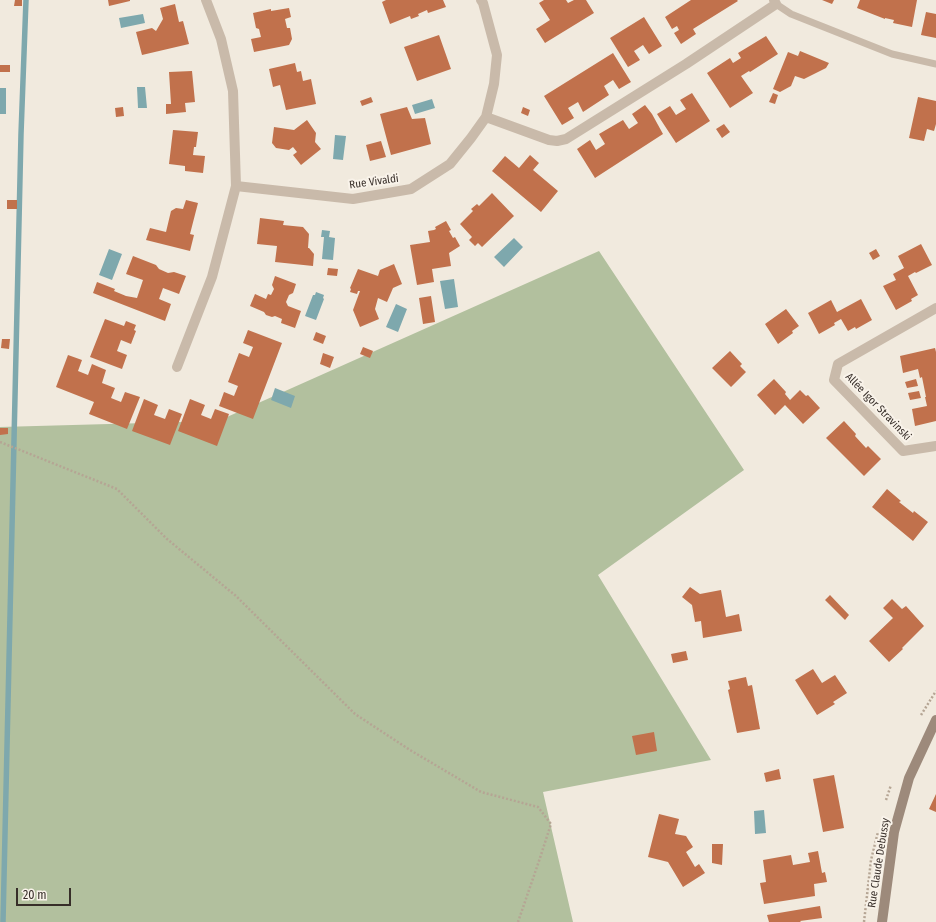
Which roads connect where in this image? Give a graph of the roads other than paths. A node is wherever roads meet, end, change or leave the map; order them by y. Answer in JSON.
{"nodes":[{"id":1,"x":206,"y":0,"type":"edge"},
{"id":2,"x":481,"y":0,"type":"edge"},
{"id":3,"x":775,"y":2,"type":"edge"},
{"id":4,"x":936,"y":64,"type":"edge"},
{"id":5,"x":486,"y":117,"type":"junction"},
{"id":6,"x":236,"y":186,"type":"junction"},
{"id":7,"x":936,"y":308,"type":"edge"},
{"id":8,"x":177,"y":367,"type":"dead end"},
{"id":9,"x":936,"y":446,"type":"edge"},
{"id":10,"x":936,"y":720,"type":"edge"},
{"id":11,"x":882,"y":922,"type":"edge"}],
"edges":[{"from":1,"to":6,"type":"street"},
{"from":2,"to":5,"type":"street","name":"Rue Vivaldi"},
{"from":3,"to":4,"type":"lane"},
{"from":3,"to":5,"type":"street"},
{"from":5,"to":6,"type":"street","name":"Rue Vivaldi"},
{"from":6,"to":8,"type":"street"},
{"from":7,"to":9,"type":"street","name":"Allée Igor Stravinski"},
{"from":10,"to":11,"type":"street","name":"Rue Claude Debussy"}]}
